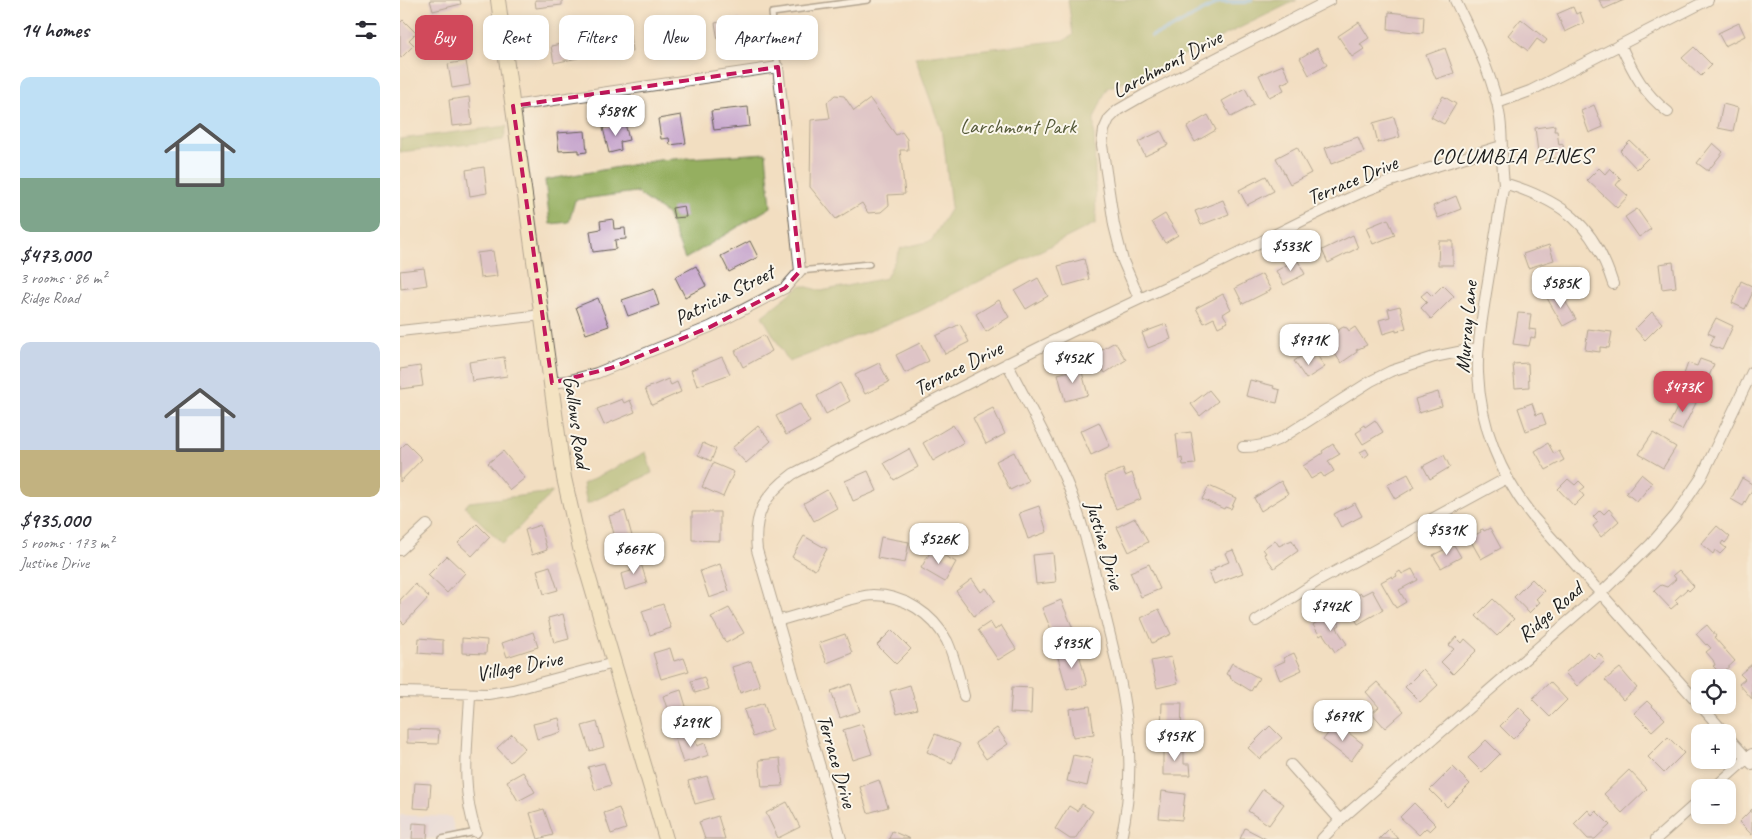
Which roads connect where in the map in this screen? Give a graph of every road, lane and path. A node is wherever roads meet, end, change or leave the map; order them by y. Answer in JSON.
{"nodes":[{"id":1,"x":498,"y":0,"type":"edge"},
{"id":2,"x":868,"y":0,"type":"edge"},
{"id":3,"x":1330,"y":0,"type":"edge"},
{"id":4,"x":1455,"y":0,"type":"edge"},
{"id":5,"x":1708,"y":0,"type":"edge"},
{"id":6,"x":1621,"y":46,"type":"junction"},
{"id":7,"x":778,"y":68,"type":"junction"},
{"id":8,"x":1497,"y":102,"type":"junction"},
{"id":9,"x":513,"y":106,"type":"junction"},
{"id":10,"x":1668,"y":112,"type":"dead end"},
{"id":11,"x":1501,"y":146,"type":"junction"},
{"id":12,"x":1504,"y":183,"type":"junction"},
{"id":13,"x":869,"y":264,"type":"dead end"},
{"id":14,"x":800,"y":271,"type":"junction"},
{"id":15,"x":1613,"y":284,"type":"dead end"},
{"id":16,"x":1139,"y":298,"type":"junction"},
{"id":17,"x":542,"y":315,"type":"junction"},
{"id":18,"x":400,"y":330,"type":"edge"},
{"id":19,"x":1478,"y":348,"type":"junction"},
{"id":20,"x":1007,"y":363,"type":"junction"},
{"id":21,"x":1752,"y":372,"type":"edge"},
{"id":22,"x":552,"y":383,"type":"junction"},
{"id":23,"x":1243,"y":447,"type":"dead end"},
{"id":24,"x":1507,"y":478,"type":"junction"},
{"id":25,"x":427,"y":524,"type":"dead end"},
{"id":26,"x":400,"y":550,"type":"edge"},
{"id":27,"x":1600,"y":593,"type":"junction"},
{"id":28,"x":1256,"y":620,"type":"dead end"},
{"id":29,"x":777,"y":622,"type":"junction"},
{"id":30,"x":614,"y":663,"type":"junction"},
{"id":31,"x":400,"y":692,"type":"edge"},
{"id":32,"x":470,"y":695,"type":"junction"},
{"id":33,"x":964,"y":696,"type":"dead end"},
{"id":34,"x":1717,"y":724,"type":"edge"},
{"id":35,"x":1736,"y":744,"type":"edge"},
{"id":36,"x":1750,"y":759,"type":"edge"},
{"id":37,"x":1291,"y":765,"type":"dead end"},
{"id":38,"x":1725,"y":779,"type":"edge"},
{"id":39,"x":1691,"y":808,"type":"edge"},
{"id":40,"x":1340,"y":820,"type":"junction"},
{"id":41,"x":475,"y":836,"type":"edge"},
{"id":42,"x":442,"y":839,"type":"edge"},
{"id":43,"x":666,"y":839,"type":"edge"},
{"id":44,"x":841,"y":839,"type":"edge"},
{"id":45,"x":1121,"y":839,"type":"edge"},
{"id":46,"x":1322,"y":839,"type":"edge"},
{"id":47,"x":1656,"y":839,"type":"edge"}],
"edges":[{"from":1,"to":9,"type":"main road","name":"Gallows Road"},
{"from":2,"to":7,"type":"lane"},
{"from":3,"to":16,"type":"street","name":"Larchmont Drive"},
{"from":4,"to":8,"type":"street","name":"Murray Lane"},
{"from":5,"to":6,"type":"street"},
{"from":6,"to":8,"type":"street"},
{"from":6,"to":10,"type":"street"},
{"from":7,"to":9,"type":"street"},
{"from":7,"to":14,"type":"street","name":"Patricia Street"},
{"from":8,"to":11,"type":"street","name":"Murray Lane"},
{"from":9,"to":17,"type":"main road","name":"Gallows Road"},
{"from":11,"to":12,"type":"street","name":"Murray Lane"},
{"from":11,"to":16,"type":"street","name":"Terrace Drive"},
{"from":12,"to":15,"type":"street"},
{"from":12,"to":19,"type":"street","name":"Murray Lane"},
{"from":13,"to":14,"type":"lane"},
{"from":14,"to":22,"type":"street","name":"Patricia Street"},
{"from":16,"to":20,"type":"street","name":"Terrace Drive"},
{"from":17,"to":18,"type":"street"},
{"from":17,"to":22,"type":"main road","name":"Gallows Road"},
{"from":19,"to":23,"type":"street"},
{"from":19,"to":24,"type":"street","name":"Murray Lane"},
{"from":20,"to":29,"type":"street","name":"Terrace Drive"},
{"from":20,"to":45,"type":"street","name":"Justine Drive"},
{"from":21,"to":27,"type":"street","name":"Ridge Road"},
{"from":22,"to":30,"type":"main road","name":"Gallows Road"},
{"from":24,"to":27,"type":"street","name":"Murray Lane"},
{"from":24,"to":28,"type":"street"},
{"from":25,"to":26,"type":"street"},
{"from":27,"to":34,"type":"street","name":"Murray Lane"},
{"from":27,"to":40,"type":"street","name":"Ridge Road"},
{"from":29,"to":33,"type":"street"},
{"from":29,"to":44,"type":"street","name":"Terrace Drive"},
{"from":30,"to":32,"type":"street","name":"Village Drive"},
{"from":30,"to":43,"type":"main road","name":"Gallows Road"},
{"from":31,"to":32,"type":"street","name":"Village Drive"},
{"from":32,"to":41,"type":"street"},
{"from":35,"to":36,"type":"street"},
{"from":36,"to":38,"type":"street"},
{"from":37,"to":40,"type":"street"},
{"from":39,"to":47,"type":"street"},
{"from":40,"to":46,"type":"street","name":"Ridge Road"},
{"from":41,"to":42,"type":"lane"}]}
